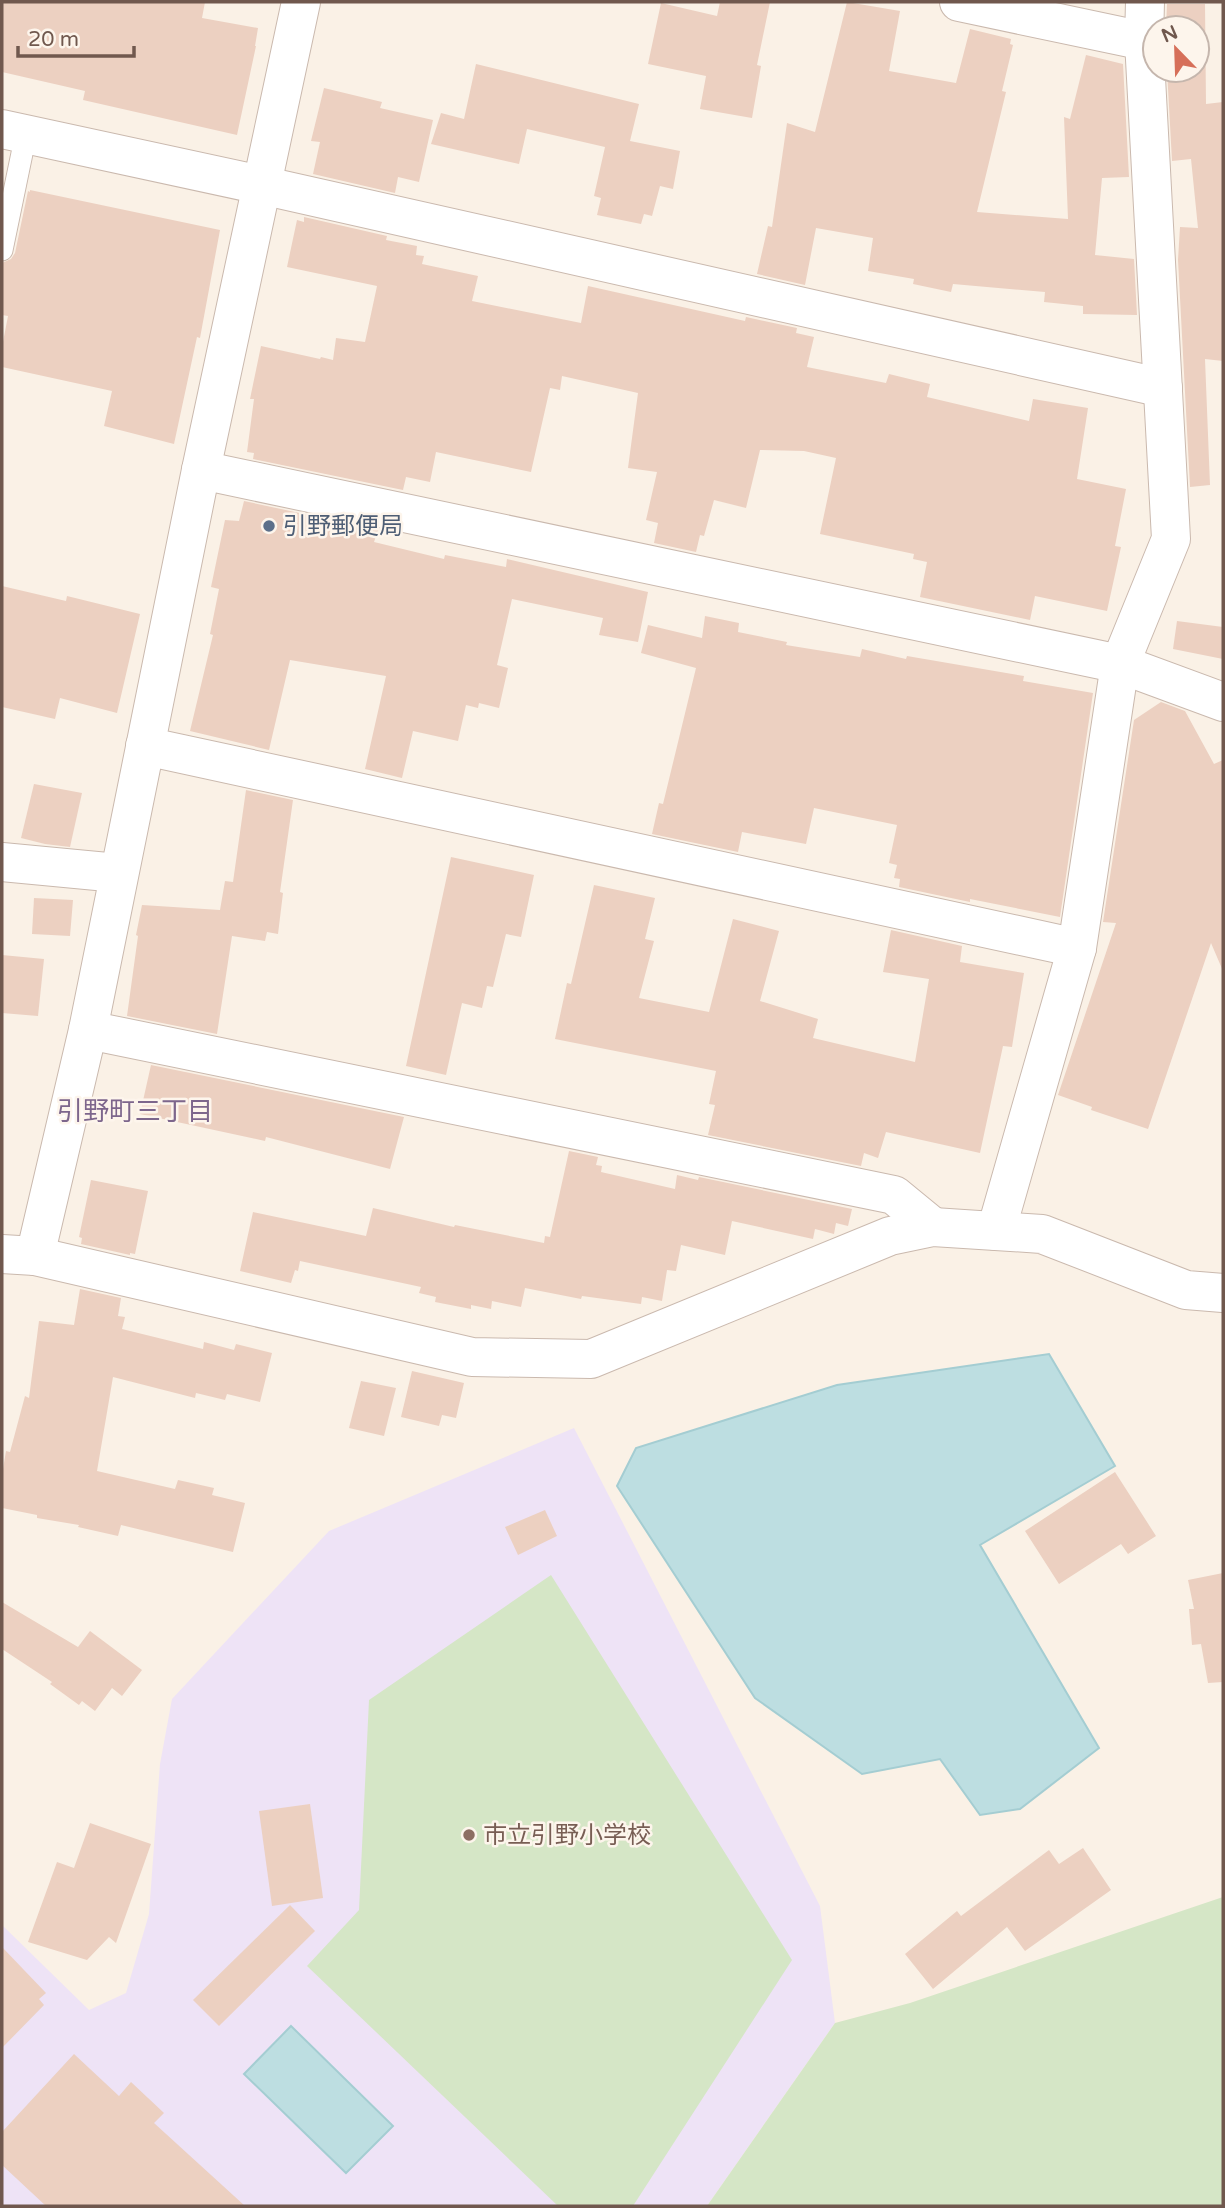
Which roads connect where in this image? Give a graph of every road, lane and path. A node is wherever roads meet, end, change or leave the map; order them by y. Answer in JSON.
{"nodes":[{"id":1,"x":302,"y":2,"type":"edge"},
{"id":2,"x":960,"y":2,"type":"edge"},
{"id":3,"x":1141,"y":40,"type":"edge"},
{"id":4,"x":1146,"y":84,"type":"edge"},
{"id":5,"x":14,"y":132,"type":"edge"},
{"id":6,"x":261,"y":185,"type":"junction"},
{"id":7,"x":2,"y":250,"type":"edge"},
{"id":8,"x":1163,"y":388,"type":"junction"},
{"id":9,"x":201,"y":470,"type":"junction"},
{"id":10,"x":1120,"y":664,"type":"junction"},
{"id":11,"x":1223,"y":702,"type":"edge"},
{"id":12,"x":145,"y":746,"type":"junction"},
{"id":13,"x":2,"y":862,"type":"edge"},
{"id":14,"x":118,"y":873,"type":"junction"},
{"id":15,"x":1077,"y":948,"type":"junction"},
{"id":16,"x":88,"y":1030,"type":"junction"},
{"id":17,"x":933,"y":1227,"type":"junction"},
{"id":18,"x":996,"y":1231,"type":"junction"},
{"id":19,"x":19,"y":1255,"type":"edge"},
{"id":20,"x":1223,"y":1293,"type":"edge"}],
"edges":[{"from":1,"to":6,"type":"street"},
{"from":2,"to":3,"type":"street"},
{"from":4,"to":8,"type":"street"},
{"from":5,"to":6,"type":"street"},
{"from":5,"to":7,"type":"lane"},
{"from":6,"to":8,"type":"street"},
{"from":6,"to":9,"type":"street"},
{"from":8,"to":10,"type":"street"},
{"from":9,"to":10,"type":"street"},
{"from":9,"to":12,"type":"street"},
{"from":10,"to":11,"type":"street"},
{"from":10,"to":15,"type":"street"},
{"from":12,"to":14,"type":"street"},
{"from":12,"to":15,"type":"street"},
{"from":13,"to":14,"type":"street"},
{"from":14,"to":16,"type":"street"},
{"from":15,"to":18,"type":"street"},
{"from":16,"to":17,"type":"street"},
{"from":16,"to":19,"type":"street"},
{"from":17,"to":18,"type":"street"},
{"from":17,"to":19,"type":"street"},
{"from":18,"to":20,"type":"street"}]}
